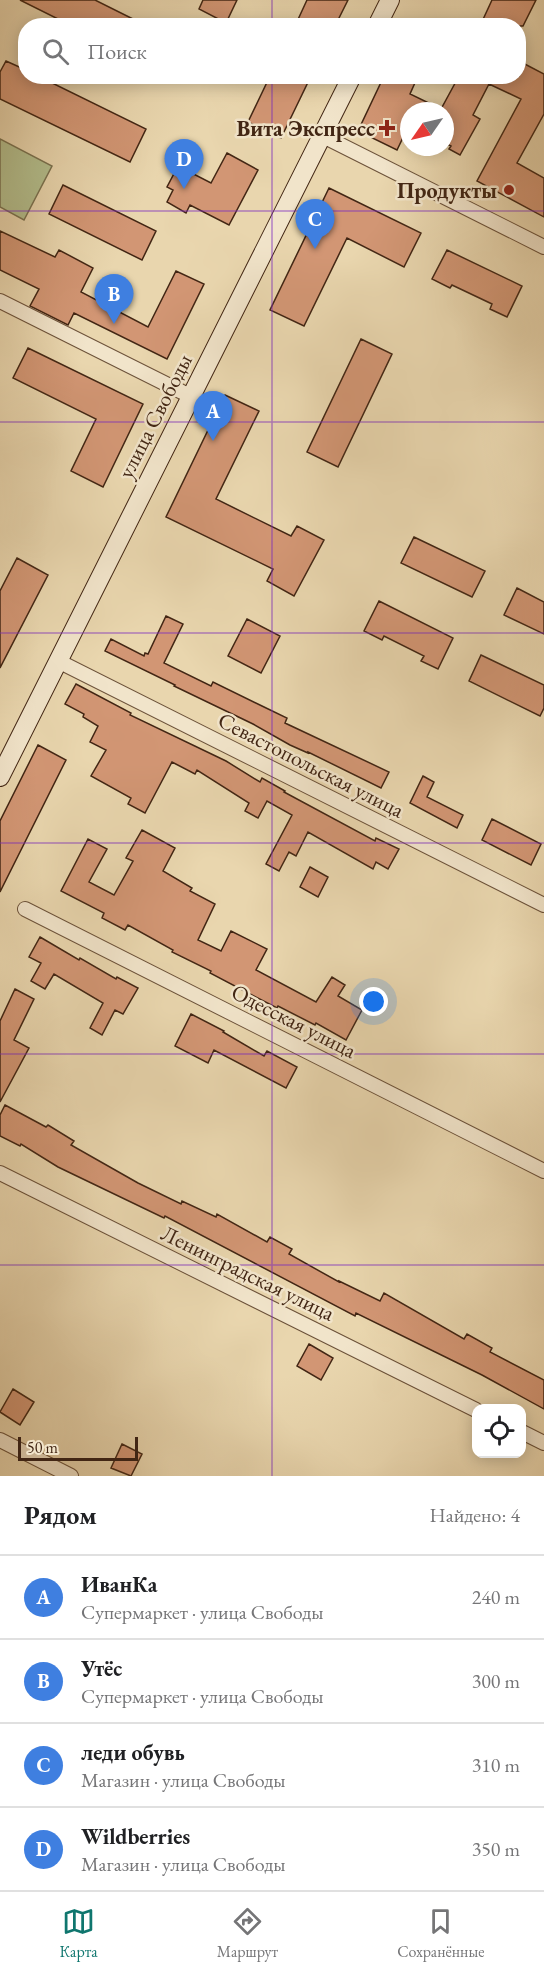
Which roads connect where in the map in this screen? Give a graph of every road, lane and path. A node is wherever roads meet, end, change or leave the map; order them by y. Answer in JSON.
{"nodes":[{"id":1,"x":390,"y":0,"type":"edge"},
{"id":2,"x":381,"y":18,"type":"edge"},
{"id":3,"x":348,"y":84,"type":"edge"},
{"id":4,"x":323,"y":135,"type":"junction"},
{"id":5,"x":544,"y":247,"type":"edge"},
{"id":6,"x":0,"y":301,"type":"edge"},
{"id":7,"x":192,"y":397,"type":"junction"},
{"id":8,"x":58,"y":661,"type":"junction"},
{"id":9,"x":0,"y":777,"type":"edge"},
{"id":10,"x":544,"y":906,"type":"edge"},
{"id":11,"x":25,"y":909,"type":"dead end"},
{"id":12,"x":544,"y":1172,"type":"edge"},
{"id":13,"x":0,"y":1173,"type":"edge"},
{"id":14,"x":472,"y":1408,"type":"edge"},
{"id":15,"x":526,"y":1434,"type":"edge"},
{"id":16,"x":0,"y":1440,"type":"edge"},
{"id":17,"x":544,"y":1443,"type":"edge"},
{"id":18,"x":72,"y":1476,"type":"edge"}],
"edges":[{"from":1,"to":2,"type":"main road"},
{"from":3,"to":4,"type":"main road","name":"улица Свободы"},
{"from":4,"to":5,"type":"street"},
{"from":4,"to":7,"type":"main road","name":"улица Свободы"},
{"from":6,"to":7,"type":"street"},
{"from":7,"to":8,"type":"main road","name":"улица Свободы"},
{"from":8,"to":9,"type":"main road","name":"улица Свободы"},
{"from":8,"to":10,"type":"street","name":"Севастопольская улица"},
{"from":11,"to":12,"type":"street","name":"Одесская улица"},
{"from":13,"to":14,"type":"street","name":"Ленинградская улица"},
{"from":15,"to":17,"type":"street"},
{"from":16,"to":18,"type":"street"}]}
